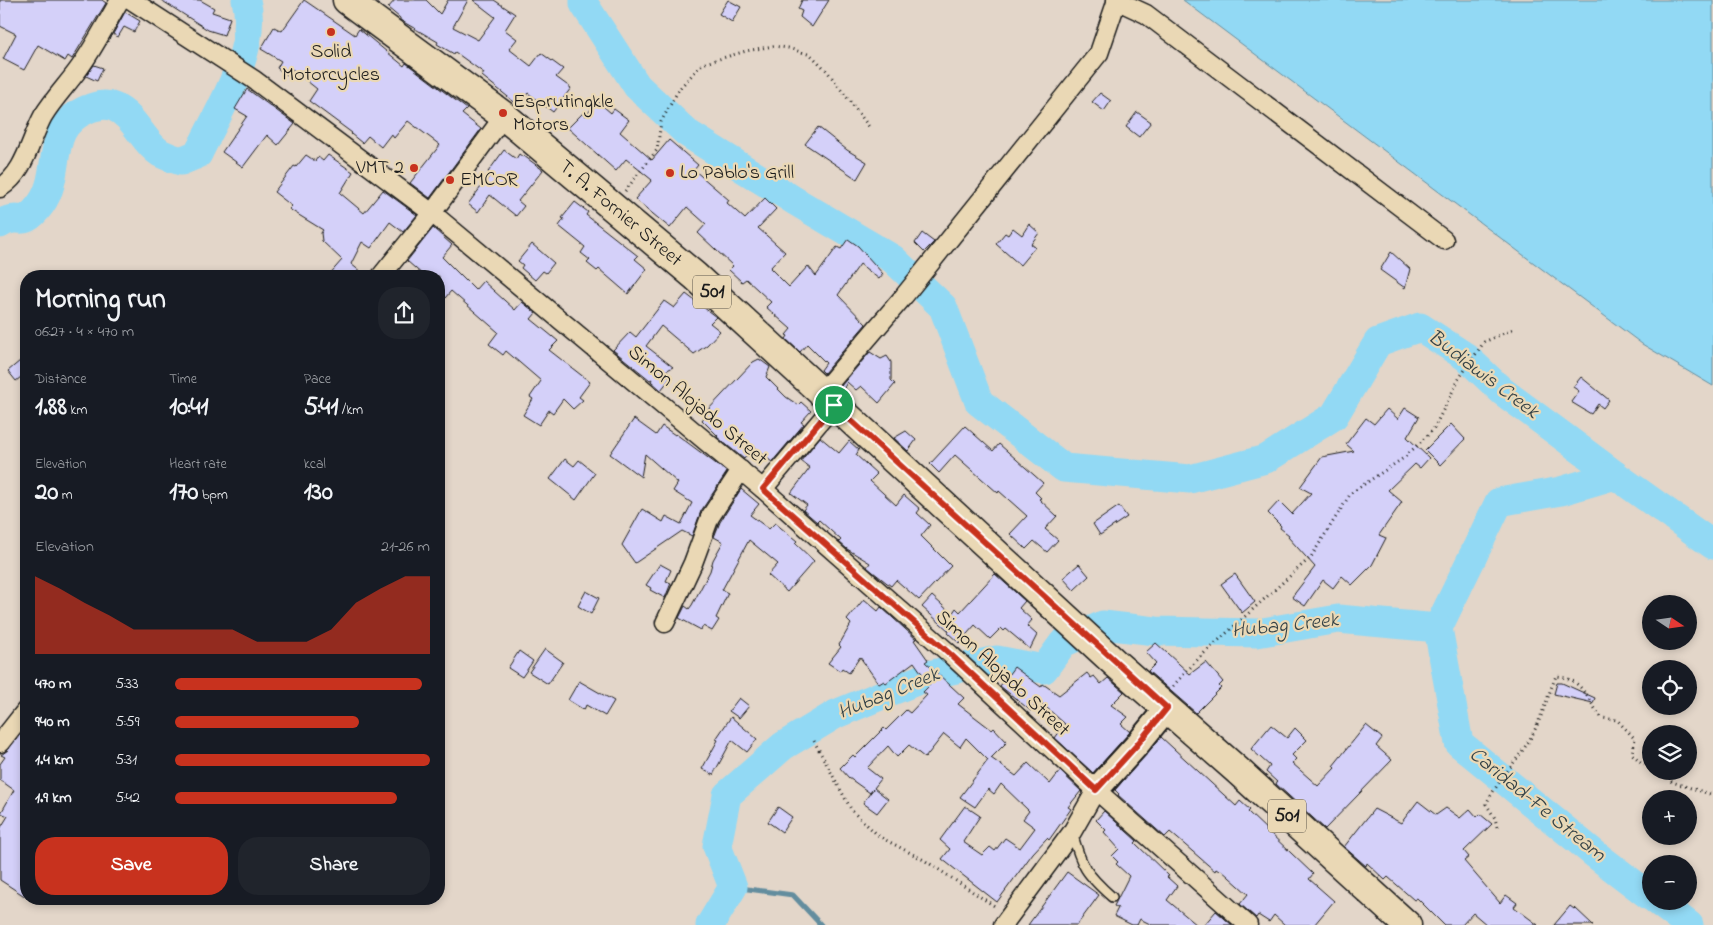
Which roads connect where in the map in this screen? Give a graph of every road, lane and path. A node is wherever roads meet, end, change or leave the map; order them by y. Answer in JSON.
{"nodes":[{"id":1,"x":120,"y":0,"type":"edge"},
{"id":2,"x":131,"y":0,"type":"edge"},
{"id":3,"x":347,"y":0,"type":"edge"},
{"id":4,"x":1116,"y":0,"type":"edge"},
{"id":5,"x":504,"y":116,"type":"junction"},
{"id":6,"x":870,"y":128,"type":"dead end"},
{"id":7,"x":0,"y":188,"type":"edge"},
{"id":8,"x":612,"y":207,"type":"junction"},
{"id":9,"x":432,"y":213,"type":"junction"},
{"id":10,"x":1444,"y":240,"type":"dead end"},
{"id":11,"x":386,"y":270,"type":"edge"},
{"id":12,"x":1513,"y":329,"type":"dead end"},
{"id":13,"x":827,"y":399,"type":"junction"},
{"id":14,"x":741,"y":470,"type":"junction"},
{"id":15,"x":763,"y":489,"type":"junction"},
{"id":16,"x":665,"y":624,"type":"dead end"},
{"id":17,"x":1163,"y":705,"type":"junction"},
{"id":18,"x":20,"y":718,"type":"edge"},
{"id":19,"x":814,"y":741,"type":"dead end"},
{"id":20,"x":0,"y":743,"type":"edge"},
{"id":21,"x":1642,"y":762,"type":"edge"},
{"id":22,"x":1670,"y":780,"type":"edge"},
{"id":23,"x":1096,"y":790,"type":"junction"},
{"id":24,"x":1713,"y":795,"type":"edge"},
{"id":25,"x":1497,"y":828,"type":"dead end"},
{"id":26,"x":1072,"y":832,"type":"junction"},
{"id":27,"x":1112,"y":897,"type":"dead end"},
{"id":28,"x":1006,"y":920,"type":"edge"},
{"id":29,"x":1248,"y":925,"type":"edge"},
{"id":30,"x":1406,"y":925,"type":"edge"}],
"edges":[{"from":1,"to":7,"type":"street"},
{"from":2,"to":9,"type":"street","name":"Simon Alojado Street"},
{"from":3,"to":5,"type":"main road","name":"T. A. Fornier Street","number":"501"},
{"from":4,"to":10,"type":"street"},
{"from":4,"to":13,"type":"street"},
{"from":5,"to":8,"type":"main road","name":"T. A. Fornier Street","number":"501"},
{"from":5,"to":9,"type":"street"},
{"from":6,"to":8,"type":"path"},
{"from":8,"to":13,"type":"main road","name":"T. A. Fornier Street","number":"501"},
{"from":9,"to":11,"type":"street"},
{"from":9,"to":14,"type":"street","name":"Simon Alojado Street"},
{"from":12,"to":17,"type":"path"},
{"from":13,"to":15,"type":"street"},
{"from":13,"to":17,"type":"main road","name":"T. A. Fornier Street","number":"501"},
{"from":14,"to":15,"type":"street","name":"Simon Alojado Street"},
{"from":14,"to":16,"type":"street"},
{"from":15,"to":23,"type":"street","name":"Simon Alojado Street"},
{"from":17,"to":23,"type":"street"},
{"from":17,"to":30,"type":"main road","number":"501"},
{"from":18,"to":20,"type":"street"},
{"from":19,"to":28,"type":"path"},
{"from":21,"to":25,"type":"path"},
{"from":22,"to":24,"type":"path"},
{"from":23,"to":26,"type":"street"},
{"from":23,"to":29,"type":"street","name":"Simon Alojado Street"},
{"from":26,"to":27,"type":"lane"},
{"from":26,"to":28,"type":"street"}]}
